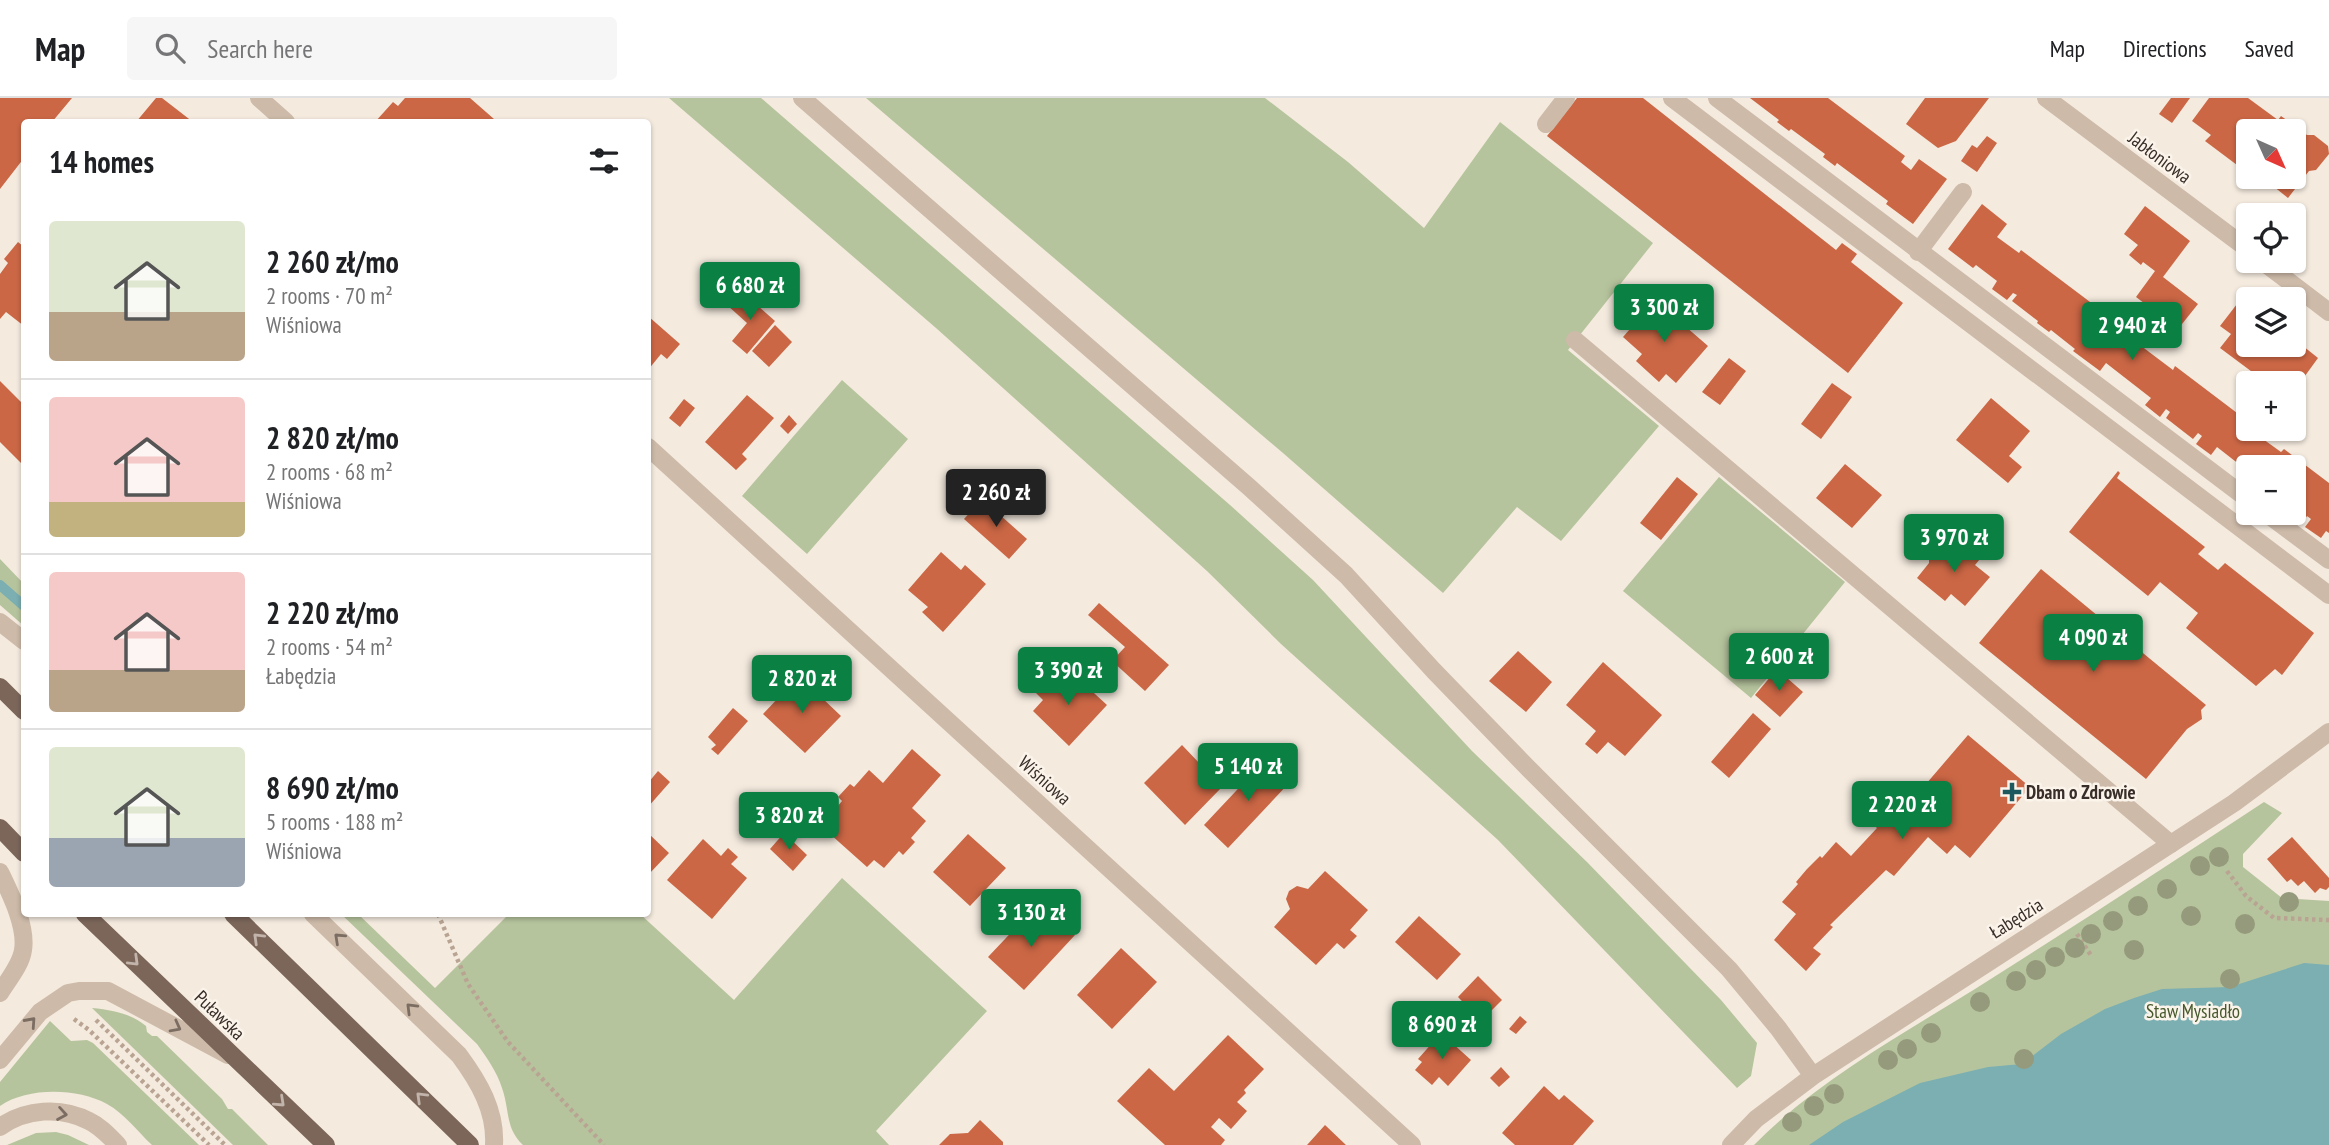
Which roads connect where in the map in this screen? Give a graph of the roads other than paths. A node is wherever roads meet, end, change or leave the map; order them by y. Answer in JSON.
{"nodes":[{"id":1,"x":259,"y":98,"type":"edge"},
{"id":2,"x":802,"y":98,"type":"edge"},
{"id":3,"x":1566,"y":98,"type":"edge"},
{"id":4,"x":1672,"y":98,"type":"edge"},
{"id":5,"x":1717,"y":98,"type":"edge"},
{"id":6,"x":2046,"y":98,"type":"edge"},
{"id":7,"x":283,"y":119,"type":"edge"},
{"id":8,"x":1546,"y":124,"type":"dead end"},
{"id":9,"x":1963,"y":192,"type":"dead end"},
{"id":10,"x":2236,"y":240,"type":"edge"},
{"id":11,"x":1917,"y":252,"type":"junction"},
{"id":12,"x":2278,"y":273,"type":"edge"},
{"id":13,"x":2329,"y":312,"type":"edge"},
{"id":14,"x":1575,"y":340,"type":"dead end"},
{"id":15,"x":651,"y":450,"type":"edge"},
{"id":16,"x":2236,"y":490,"type":"edge"},
{"id":17,"x":2282,"y":525,"type":"edge"},
{"id":18,"x":2329,"y":560,"type":"edge"},
{"id":19,"x":2329,"y":596,"type":"edge"},
{"id":20,"x":0,"y":622,"type":"edge"},
{"id":21,"x":21,"y":639,"type":"edge"},
{"id":22,"x":0,"y":687,"type":"edge"},
{"id":23,"x":21,"y":708,"type":"edge"},
{"id":24,"x":2329,"y":732,"type":"edge"},
{"id":25,"x":0,"y":828,"type":"edge"},
{"id":26,"x":2171,"y":844,"type":"junction"},
{"id":27,"x":21,"y":850,"type":"edge"},
{"id":28,"x":0,"y":872,"type":"edge"},
{"id":29,"x":88,"y":917,"type":"edge"},
{"id":30,"x":236,"y":917,"type":"edge"},
{"id":31,"x":316,"y":917,"type":"edge"},
{"id":32,"x":0,"y":993,"type":"edge"},
{"id":33,"x":234,"y":1058,"type":"junction"},
{"id":34,"x":0,"y":1060,"type":"edge"},
{"id":35,"x":1813,"y":1076,"type":"junction"},
{"id":36,"x":0,"y":1127,"type":"edge"},
{"id":37,"x":118,"y":1145,"type":"edge"},
{"id":38,"x":326,"y":1145,"type":"edge"},
{"id":39,"x":470,"y":1145,"type":"edge"},
{"id":40,"x":494,"y":1145,"type":"edge"},
{"id":41,"x":1412,"y":1145,"type":"edge"},
{"id":42,"x":1731,"y":1145,"type":"edge"}],
"edges":[{"from":1,"to":7,"type":"street"},
{"from":2,"to":35,"type":"street"},
{"from":3,"to":8,"type":"street"},
{"from":4,"to":19,"type":"street"},
{"from":5,"to":11,"type":"street"},
{"from":6,"to":10,"type":"street","name":"Jabłoniowa"},
{"from":9,"to":11,"type":"street"},
{"from":11,"to":16,"type":"street"},
{"from":12,"to":13,"type":"street"},
{"from":14,"to":26,"type":"street"},
{"from":15,"to":41,"type":"street","name":"Wiśniowa"},
{"from":17,"to":18,"type":"street"},
{"from":20,"to":21,"type":"street"},
{"from":22,"to":23,"type":"main road"},
{"from":24,"to":26,"type":"street","name":"Łabędzia"},
{"from":25,"to":27,"type":"main road"},
{"from":26,"to":35,"type":"street","name":"Łabędzia"},
{"from":28,"to":32,"type":"street"},
{"from":29,"to":33,"type":"main road","name":"Puławska","one_way":true},
{"from":39,"to":30,"type":"main road","one_way":true},
{"from":40,"to":31,"type":"street","one_way":true},
{"from":34,"to":33,"type":"street","one_way":true},
{"from":33,"to":38,"type":"main road","name":"Puławska","one_way":true},
{"from":35,"to":42,"type":"street","name":"Łabędzia"},
{"from":36,"to":37,"type":"street","one_way":true}]}
